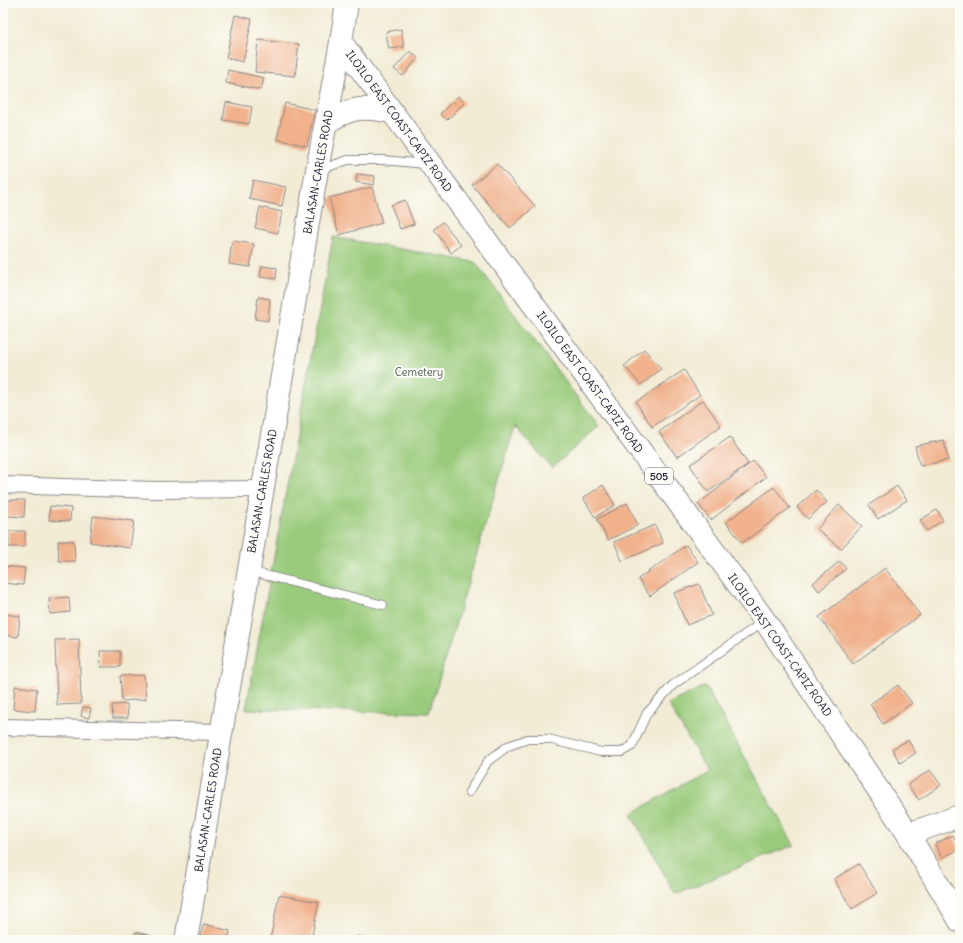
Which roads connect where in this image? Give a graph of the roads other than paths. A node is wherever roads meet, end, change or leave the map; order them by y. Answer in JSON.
{"nodes":[{"id":1,"x":347,"y":3,"type":"edge"},
{"id":2,"x":341,"y":42,"type":"junction"},
{"id":3,"x":392,"y":112,"type":"junction"},
{"id":4,"x":326,"y":122,"type":"junction"},
{"id":5,"x":431,"y":165,"type":"junction"},
{"id":6,"x":317,"y":170,"type":"junction"},
{"id":7,"x":3,"y":485,"type":"edge"},
{"id":8,"x":263,"y":489,"type":"junction"},
{"id":9,"x":248,"y":571,"type":"junction"},
{"id":10,"x":383,"y":605,"type":"dead end"},
{"id":11,"x":765,"y":621,"type":"junction"},
{"id":12,"x":3,"y":727,"type":"edge"},
{"id":13,"x":220,"y":732,"type":"junction"},
{"id":14,"x":469,"y":792,"type":"dead end"},
{"id":15,"x":960,"y":816,"type":"edge"},
{"id":16,"x":908,"y":834,"type":"junction"},
{"id":17,"x":960,"y":921,"type":"edge"},
{"id":18,"x":191,"y":937,"type":"edge"}],
"edges":[{"from":1,"to":2,"type":"main road","name":"ILOILO EAST COAST-CAPIZ ROAD"},
{"from":2,"to":3,"type":"main road","name":"ILOILO EAST COAST-CAPIZ ROAD","number":"505"},
{"from":2,"to":4,"type":"main road","name":"BALASAN-CARLES ROAD"},
{"from":3,"to":4,"type":"main road"},
{"from":3,"to":5,"type":"main road","name":"ILOILO EAST COAST-CAPIZ ROAD","number":"505"},
{"from":4,"to":6,"type":"main road","name":"BALASAN-CARLES ROAD"},
{"from":5,"to":6,"type":"lane"},
{"from":5,"to":11,"type":"main road","name":"ILOILO EAST COAST-CAPIZ ROAD","number":"505"},
{"from":6,"to":8,"type":"main road","name":"BALASAN-CARLES ROAD"},
{"from":7,"to":8,"type":"street"},
{"from":8,"to":9,"type":"main road","name":"BALASAN-CARLES ROAD"},
{"from":9,"to":10,"type":"lane"},
{"from":9,"to":13,"type":"main road","name":"BALASAN-CARLES ROAD"},
{"from":11,"to":14,"type":"lane"},
{"from":11,"to":16,"type":"main road","name":"ILOILO EAST COAST-CAPIZ ROAD","number":"505"},
{"from":12,"to":13,"type":"street"},
{"from":13,"to":18,"type":"main road","name":"BALASAN-CARLES ROAD"},
{"from":15,"to":16,"type":"main road"},
{"from":16,"to":17,"type":"main road","name":"ILOILO EAST COAST-CAPIZ ROAD","number":"505"}]}
